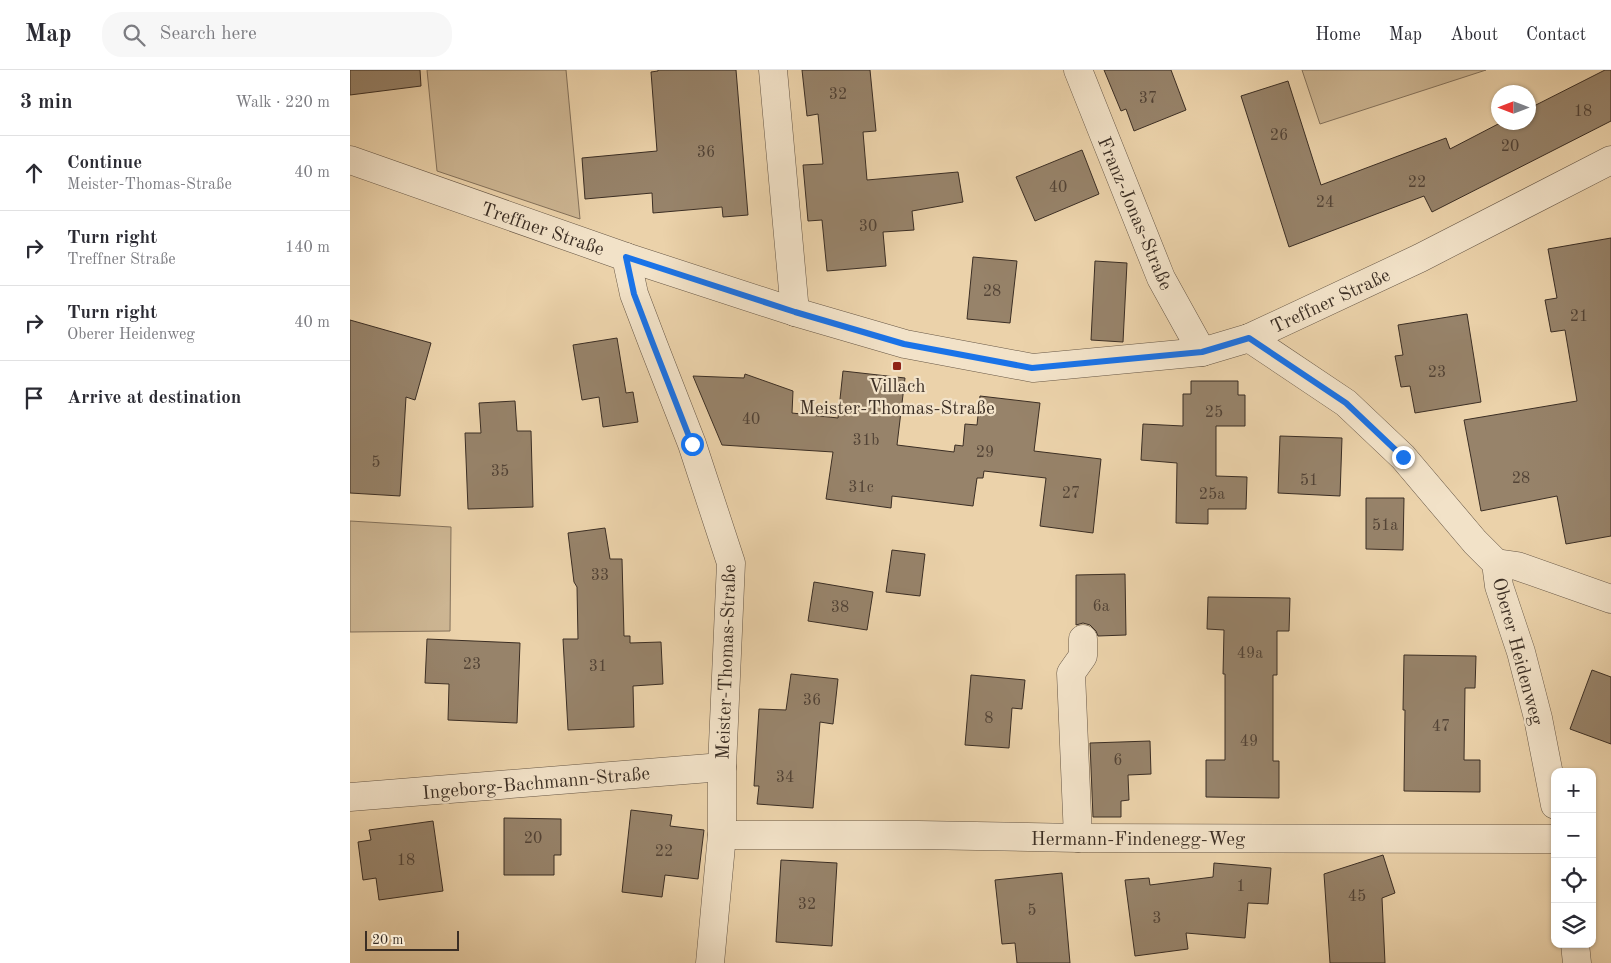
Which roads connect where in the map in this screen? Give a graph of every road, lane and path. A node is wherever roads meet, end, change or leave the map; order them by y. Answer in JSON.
{"nodes":[{"id":1,"x":773,"y":70,"type":"edge"},
{"id":2,"x":1078,"y":70,"type":"edge"},
{"id":3,"x":350,"y":160,"type":"edge"},
{"id":4,"x":1611,"y":160,"type":"edge"},
{"id":5,"x":626,"y":257,"type":"junction"},
{"id":6,"x":795,"y":312,"type":"junction"},
{"id":7,"x":1249,"y":338,"type":"junction"},
{"id":8,"x":1202,"y":352,"type":"junction"},
{"id":9,"x":1496,"y":563,"type":"junction"},
{"id":10,"x":1611,"y":599,"type":"edge"},
{"id":11,"x":1083,"y":639,"type":"dead end"},
{"id":12,"x":722,"y":767,"type":"junction"},
{"id":13,"x":1551,"y":785,"type":"edge"},
{"id":14,"x":350,"y":798,"type":"edge"},
{"id":15,"x":722,"y":835,"type":"junction"},
{"id":16,"x":1078,"y":838,"type":"junction"},
{"id":17,"x":1551,"y":839,"type":"edge"},
{"id":18,"x":1575,"y":948,"type":"edge"},
{"id":19,"x":710,"y":963,"type":"edge"},
{"id":20,"x":1577,"y":963,"type":"edge"}],
"edges":[{"from":1,"to":6,"type":"street"},
{"from":2,"to":8,"type":"street","name":"Franz-Jonas-Straße"},
{"from":3,"to":5,"type":"street","name":"Treffner Straße"},
{"from":4,"to":7,"type":"street","name":"Treffner Straße"},
{"from":5,"to":6,"type":"street","name":"Treffner Straße"},
{"from":5,"to":12,"type":"street","name":"Meister-Thomas-Straße"},
{"from":6,"to":8,"type":"street","name":"Treffner Straße"},
{"from":7,"to":8,"type":"street","name":"Treffner Straße"},
{"from":7,"to":9,"type":"street","name":"Oberer Heidenweg"},
{"from":9,"to":10,"type":"street"},
{"from":9,"to":13,"type":"street","name":"Oberer Heidenweg"},
{"from":11,"to":16,"type":"street"},
{"from":12,"to":14,"type":"street","name":"Ingeborg-Bachmann-Straße"},
{"from":12,"to":15,"type":"street","name":"Meister-Thomas-Straße"},
{"from":15,"to":16,"type":"street","name":"Hermann-Findenegg-Weg"},
{"from":15,"to":19,"type":"street","name":"Meister-Thomas-Straße"},
{"from":16,"to":17,"type":"street","name":"Hermann-Findenegg-Weg"},
{"from":18,"to":20,"type":"street"}]}
